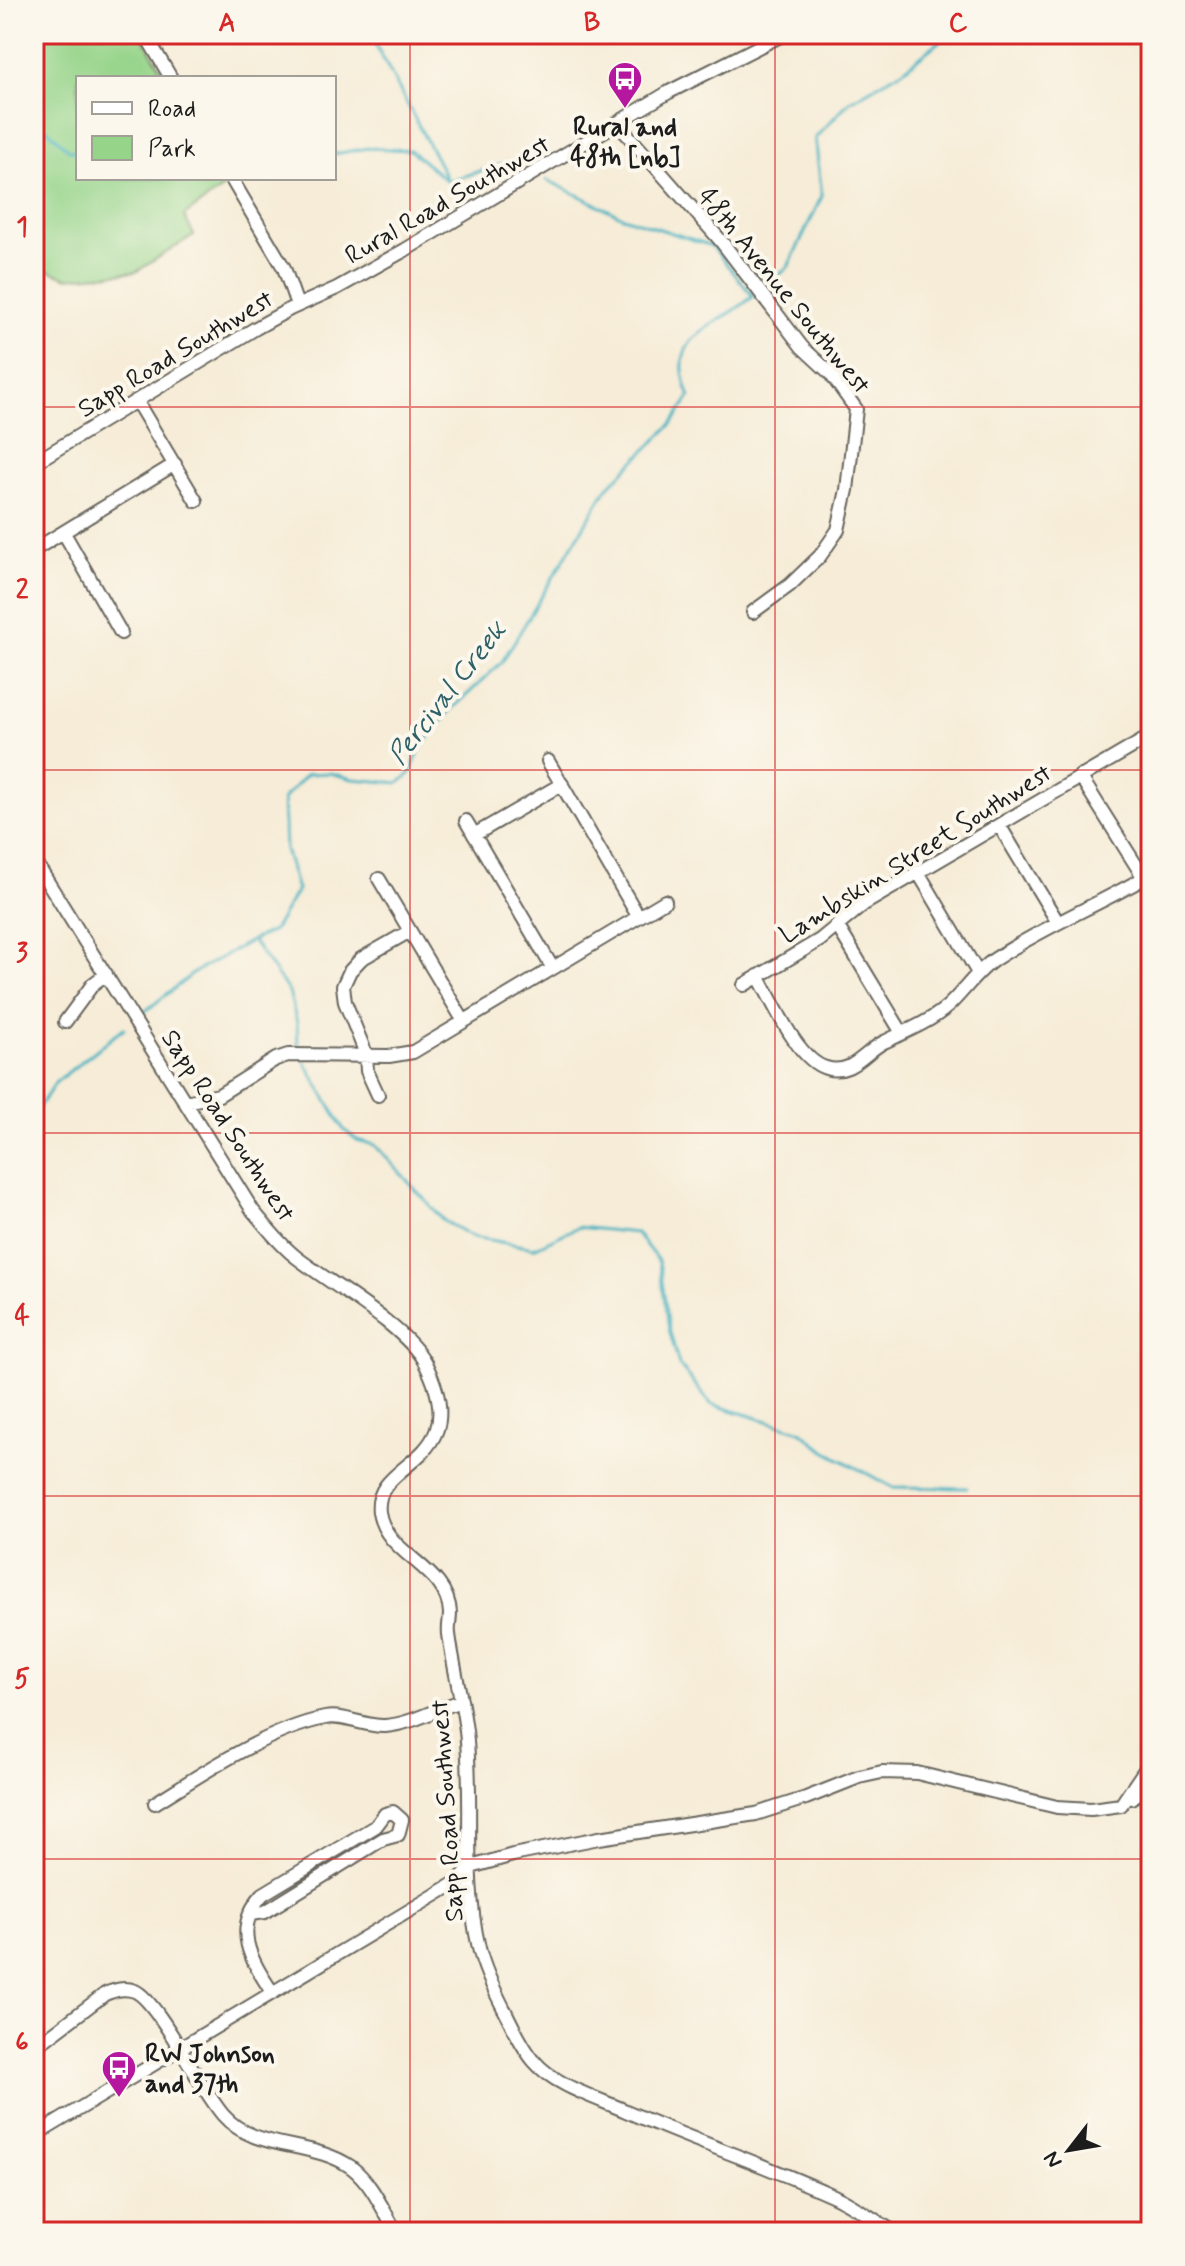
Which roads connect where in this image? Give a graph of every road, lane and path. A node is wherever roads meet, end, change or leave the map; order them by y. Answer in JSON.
{"nodes":[{"id":1,"x":145,"y":34,"type":"edge"},
{"id":2,"x":784,"y":34,"type":"edge"},
{"id":3,"x":170,"y":76,"type":"edge"},
{"id":4,"x":618,"y":124,"type":"junction"},
{"id":5,"x":232,"y":180,"type":"edge"},
{"id":6,"x":297,"y":305,"type":"junction"},
{"id":7,"x":137,"y":402,"type":"junction"},
{"id":8,"x":36,"y":457,"type":"edge"},
{"id":9,"x":175,"y":464,"type":"junction"},
{"id":10,"x":196,"y":501,"type":"dead end"},
{"id":11,"x":64,"y":533,"type":"junction"},
{"id":12,"x":34,"y":550,"type":"edge"},
{"id":13,"x":753,"y":612,"type":"dead end"},
{"id":14,"x":121,"y":633,"type":"dead end"},
{"id":15,"x":1151,"y":736,"type":"edge"},
{"id":16,"x":548,"y":761,"type":"dead end"},
{"id":17,"x":1080,"y":776,"type":"junction"},
{"id":18,"x":562,"y":784,"type":"junction"},
{"id":19,"x":466,"y":821,"type":"dead end"},
{"id":20,"x":999,"y":825,"type":"junction"},
{"id":21,"x":474,"y":835,"type":"junction"},
{"id":22,"x":35,"y":862,"type":"edge"},
{"id":23,"x":918,"y":872,"type":"junction"},
{"id":24,"x":1147,"y":876,"type":"edge"},
{"id":25,"x":379,"y":879,"type":"dead end"},
{"id":26,"x":665,"y":901,"type":"dead end"},
{"id":27,"x":638,"y":916,"type":"junction"},
{"id":28,"x":1057,"y":921,"type":"junction"},
{"id":29,"x":838,"y":927,"type":"junction"},
{"id":30,"x":410,"y":931,"type":"junction"},
{"id":31,"x":552,"y":967,"type":"junction"},
{"id":32,"x":978,"y":973,"type":"junction"},
{"id":33,"x":106,"y":974,"type":"junction"},
{"id":34,"x":758,"y":976,"type":"junction"},
{"id":35,"x":744,"y":985,"type":"dead end"},
{"id":36,"x":463,"y":1020,"type":"junction"},
{"id":37,"x":65,"y":1022,"type":"dead end"},
{"id":38,"x":902,"y":1033,"type":"junction"},
{"id":39,"x":366,"y":1054,"type":"junction"},
{"id":40,"x":378,"y":1095,"type":"dead end"},
{"id":41,"x":185,"y":1102,"type":"junction"},
{"id":42,"x":461,"y":1701,"type":"junction"},
{"id":43,"x":1151,"y":1761,"type":"edge"},
{"id":44,"x":1151,"y":1785,"type":"edge"},
{"id":45,"x":1125,"y":1802,"type":"junction"},
{"id":46,"x":155,"y":1803,"type":"dead end"},
{"id":47,"x":471,"y":1867,"type":"junction"},
{"id":48,"x":251,"y":1914,"type":"junction"},
{"id":49,"x":272,"y":1992,"type":"junction"},
{"id":50,"x":34,"y":2048,"type":"edge"},
{"id":51,"x":179,"y":2050,"type":"junction"},
{"id":52,"x":34,"y":2136,"type":"edge"},
{"id":53,"x":396,"y":2232,"type":"edge"},
{"id":54,"x":894,"y":2232,"type":"edge"}],
"edges":[{"from":1,"to":3,"type":"street"},
{"from":2,"to":4,"type":"street","name":"Rural Road Southwest"},
{"from":4,"to":6,"type":"street","name":"Rural Road Southwest"},
{"from":4,"to":13,"type":"street","name":"48th Avenue Southwest"},
{"from":5,"to":6,"type":"street"},
{"from":6,"to":7,"type":"street","name":"Sapp Road Southwest"},
{"from":7,"to":8,"type":"street","name":"Sapp Road Southwest"},
{"from":7,"to":9,"type":"street"},
{"from":9,"to":10,"type":"street"},
{"from":9,"to":11,"type":"street"},
{"from":11,"to":12,"type":"street"},
{"from":11,"to":14,"type":"street"},
{"from":15,"to":17,"type":"street","name":"Lambskin Street Southwest"},
{"from":16,"to":18,"type":"street"},
{"from":17,"to":20,"type":"street","name":"Lambskin Street Southwest"},
{"from":17,"to":24,"type":"street"},
{"from":18,"to":21,"type":"street"},
{"from":18,"to":27,"type":"street"},
{"from":19,"to":21,"type":"street"},
{"from":20,"to":23,"type":"street","name":"Lambskin Street Southwest"},
{"from":20,"to":28,"type":"street"},
{"from":21,"to":31,"type":"street"},
{"from":22,"to":33,"type":"street","name":"Sapp Road Southwest"},
{"from":23,"to":29,"type":"street","name":"Lambskin Street Southwest"},
{"from":23,"to":32,"type":"street"},
{"from":24,"to":28,"type":"street"},
{"from":25,"to":30,"type":"street"},
{"from":26,"to":27,"type":"street"},
{"from":27,"to":31,"type":"street"},
{"from":28,"to":32,"type":"street"},
{"from":29,"to":34,"type":"street","name":"Lambskin Street Southwest"},
{"from":29,"to":38,"type":"street"},
{"from":30,"to":36,"type":"street"},
{"from":30,"to":39,"type":"street"},
{"from":31,"to":36,"type":"street"},
{"from":32,"to":38,"type":"street"},
{"from":33,"to":37,"type":"street"},
{"from":33,"to":41,"type":"street","name":"Sapp Road Southwest"},
{"from":34,"to":35,"type":"street","name":"Lambskin Street Southwest"},
{"from":34,"to":38,"type":"street"},
{"from":36,"to":39,"type":"street"},
{"from":39,"to":40,"type":"street"},
{"from":39,"to":41,"type":"street"},
{"from":41,"to":42,"type":"street","name":"Sapp Road Southwest"},
{"from":42,"to":46,"type":"street"},
{"from":42,"to":47,"type":"street","name":"Sapp Road Southwest"},
{"from":43,"to":45,"type":"street"},
{"from":44,"to":45,"type":"street"},
{"from":45,"to":47,"type":"street"},
{"from":47,"to":49,"type":"street"},
{"from":47,"to":54,"type":"street","name":"Sapp Road Southwest"},
{"from":48,"to":48,"type":"street"},
{"from":48,"to":49,"type":"street"},
{"from":49,"to":51,"type":"street"},
{"from":50,"to":51,"type":"street"},
{"from":51,"to":52,"type":"street"},
{"from":51,"to":53,"type":"street"}]}
